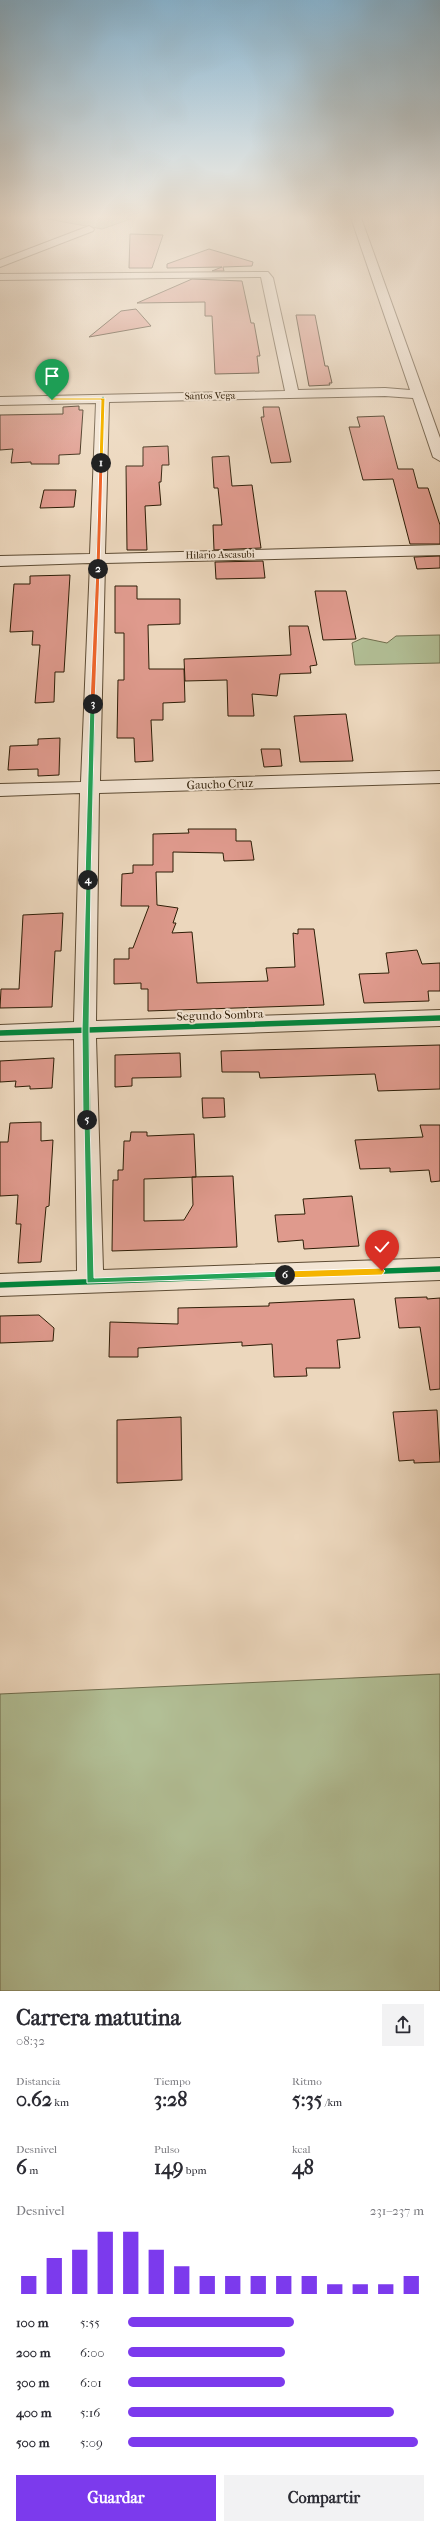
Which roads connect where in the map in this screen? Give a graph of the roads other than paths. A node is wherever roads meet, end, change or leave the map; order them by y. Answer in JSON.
{"nodes":[{"id":1,"x":274,"y":308,"type":"edge"},
{"id":2,"x":388,"y":308,"type":"edge"},
{"id":3,"x":292,"y":394,"type":"junction"},
{"id":4,"x":419,"y":395,"type":"junction"},
{"id":5,"x":103,"y":398,"type":"junction"},
{"id":6,"x":0,"y":401,"type":"edge"},
{"id":7,"x":440,"y":457,"type":"edge"},
{"id":8,"x":440,"y":550,"type":"edge"},
{"id":9,"x":99,"y":558,"type":"junction"},
{"id":10,"x":0,"y":561,"type":"edge"},
{"id":11,"x":440,"y":776,"type":"edge"},
{"id":12,"x":90,"y":788,"type":"junction"},
{"id":13,"x":0,"y":790,"type":"edge"},
{"id":14,"x":440,"y":1018,"type":"edge"},
{"id":15,"x":85,"y":1030,"type":"junction"},
{"id":16,"x":0,"y":1033,"type":"edge"},
{"id":17,"x":440,"y":1270,"type":"edge"},
{"id":18,"x":90,"y":1281,"type":"junction"},
{"id":19,"x":0,"y":1285,"type":"edge"}],
"edges":[{"from":1,"to":3,"type":"street"},
{"from":2,"to":4,"type":"street"},
{"from":3,"to":4,"type":"street","name":"Santos Vega"},
{"from":3,"to":5,"type":"street","name":"Santos Vega"},
{"from":4,"to":7,"type":"street"},
{"from":5,"to":6,"type":"street","name":"Santos Vega"},
{"from":5,"to":9,"type":"street"},
{"from":8,"to":9,"type":"street","name":"Hilario Ascasubi"},
{"from":9,"to":10,"type":"street","name":"Hilario Ascasubi"},
{"from":9,"to":12,"type":"street"},
{"from":11,"to":12,"type":"street","name":"Gaucho Cruz"},
{"from":12,"to":13,"type":"street","name":"Gaucho Cruz"},
{"from":12,"to":15,"type":"street"},
{"from":14,"to":15,"type":"street","name":"Segundo Sombra"},
{"from":15,"to":16,"type":"street","name":"Segundo Sombra"},
{"from":15,"to":18,"type":"street"},
{"from":17,"to":18,"type":"street"},
{"from":18,"to":19,"type":"street"}]}
